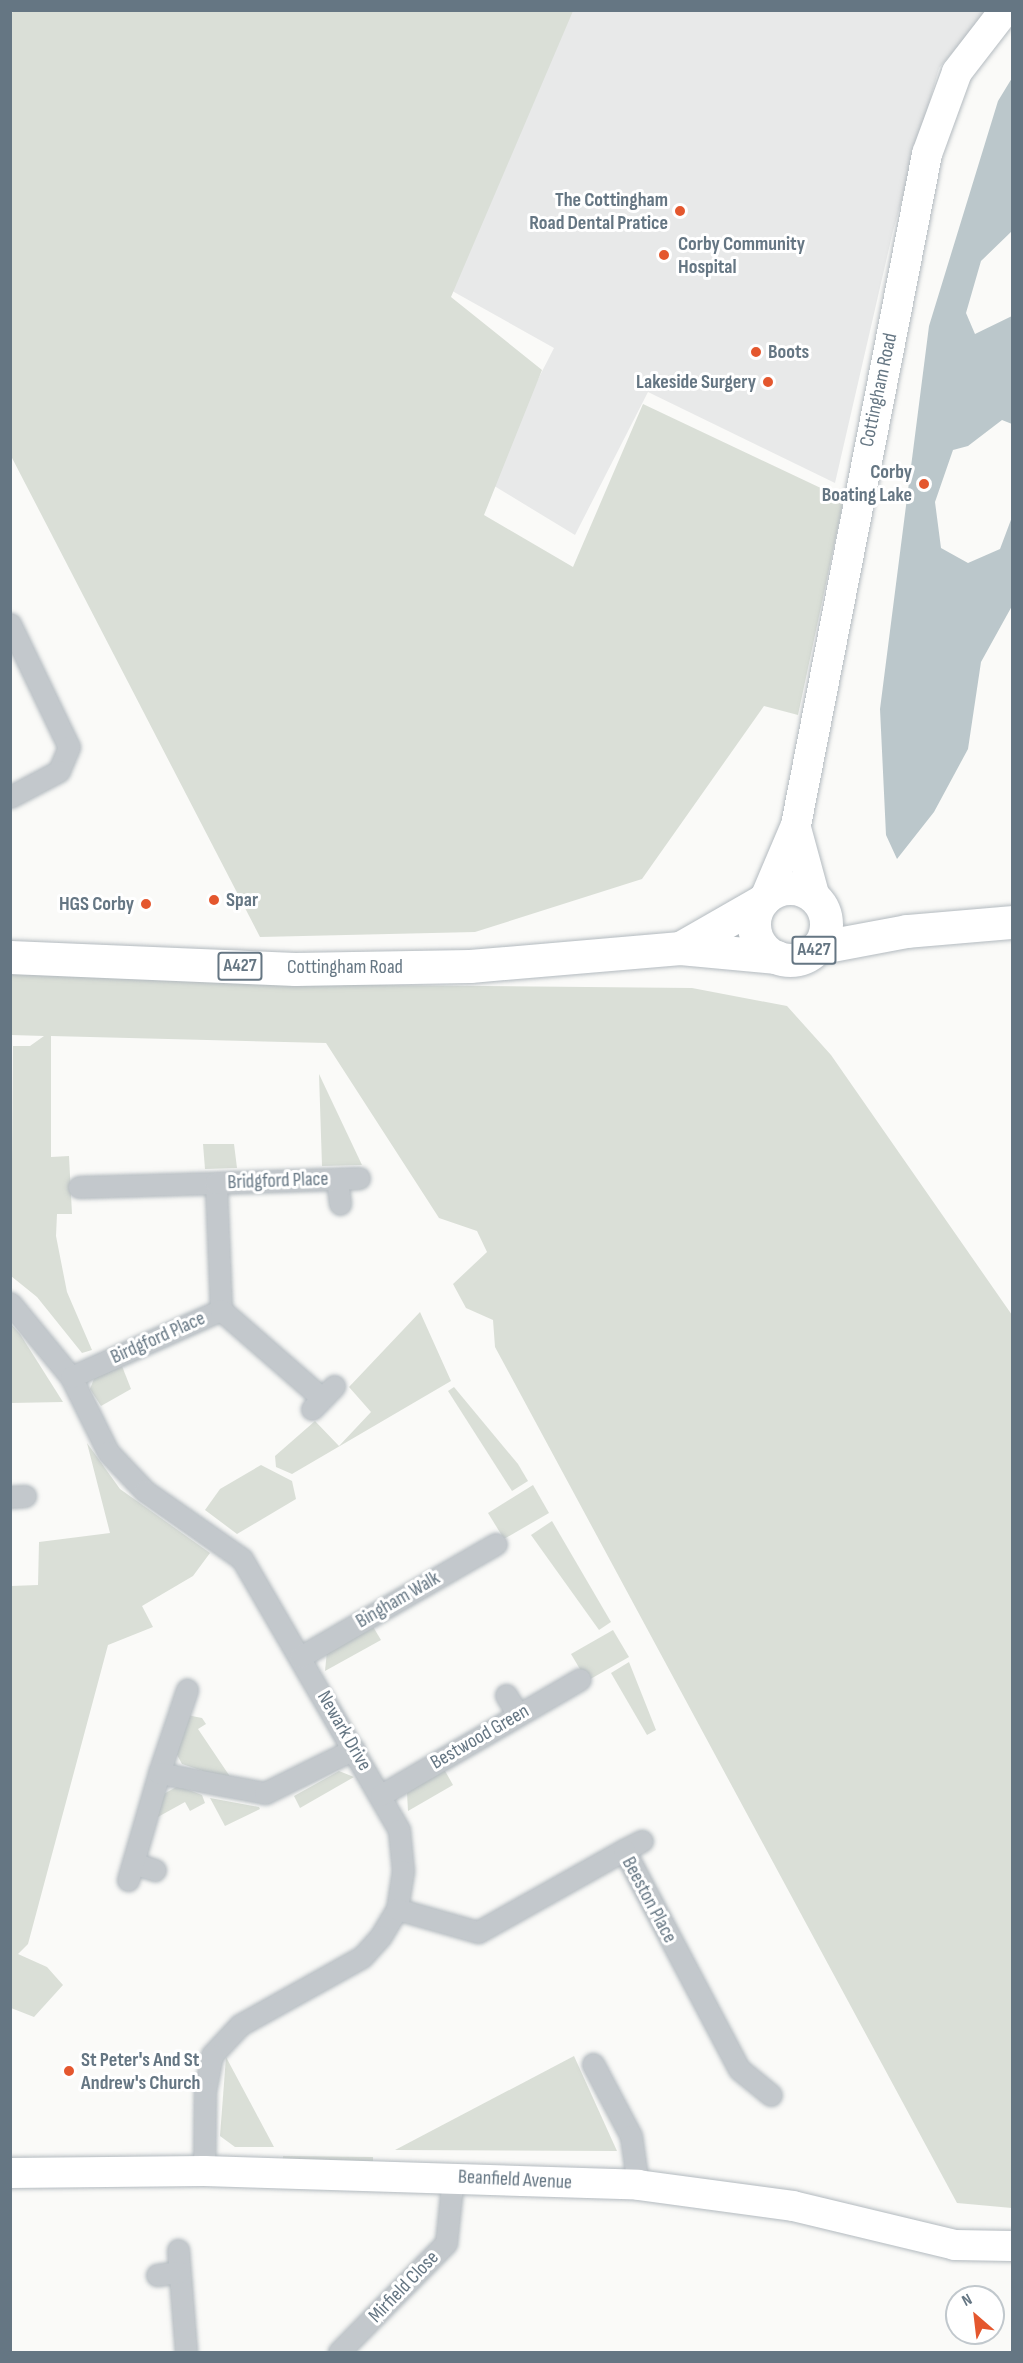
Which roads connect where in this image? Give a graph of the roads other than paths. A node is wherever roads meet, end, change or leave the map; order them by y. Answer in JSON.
{"nodes":[{"id":1,"x":1005,"y":10,"type":"edge"},
{"id":2,"x":12,"y":629,"type":"edge"},
{"id":3,"x":10,"y":797,"type":"edge"},
{"id":4,"x":796,"y":825,"type":"junction"},
{"id":5,"x":764,"y":899,"type":"junction"},
{"id":6,"x":816,"y":900,"type":"junction"},
{"id":7,"x":1012,"y":922,"type":"edge"},
{"id":8,"x":907,"y":931,"type":"junction"},
{"id":9,"x":680,"y":948,"type":"junction"},
{"id":10,"x":816,"y":948,"type":"junction"},
{"id":11,"x":10,"y":957,"type":"edge"},
{"id":12,"x":777,"y":957,"type":"junction"},
{"id":13,"x":359,"y":1178,"type":"dead end"},
{"id":14,"x":337,"y":1179,"type":"junction"},
{"id":15,"x":216,"y":1183,"type":"junction"},
{"id":16,"x":79,"y":1187,"type":"dead end"},
{"id":17,"x":340,"y":1204,"type":"dead end"},
{"id":18,"x":10,"y":1303,"type":"edge"},
{"id":19,"x":221,"y":1310,"type":"junction"},
{"id":20,"x":71,"y":1377,"type":"junction"},
{"id":21,"x":323,"y":1398,"type":"dead end"},
{"id":22,"x":496,"y":1544,"type":"dead end"},
{"id":23,"x":300,"y":1657,"type":"junction"},
{"id":24,"x":580,"y":1679,"type":"dead end"},
{"id":25,"x":187,"y":1690,"type":"dead end"},
{"id":26,"x":506,"y":1695,"type":"dead end"},
{"id":27,"x":518,"y":1715,"type":"junction"},
{"id":28,"x":354,"y":1749,"type":"junction"},
{"id":29,"x":159,"y":1773,"type":"junction"},
{"id":30,"x":381,"y":1795,"type":"junction"},
{"id":31,"x":155,"y":1870,"type":"dead end"},
{"id":32,"x":398,"y":1909,"type":"junction"},
{"id":33,"x":593,"y":2064,"type":"dead end"},
{"id":34,"x":771,"y":2095,"type":"dead end"},
{"id":35,"x":204,"y":2171,"type":"junction"},
{"id":36,"x":10,"y":2173,"type":"edge"},
{"id":37,"x":453,"y":2176,"type":"junction"},
{"id":38,"x":638,"y":2184,"type":"junction"},
{"id":39,"x":1012,"y":2246,"type":"edge"},
{"id":40,"x":178,"y":2250,"type":"dead end"},
{"id":41,"x":179,"y":2272,"type":"junction"},
{"id":42,"x":156,"y":2275,"type":"dead end"},
{"id":43,"x":186,"y":2352,"type":"edge"},
{"id":44,"x":339,"y":2352,"type":"edge"}],
"edges":[{"from":1,"to":4,"type":"street","name":"Cottingham Road"},
{"from":2,"to":3,"type":"street"},
{"from":4,"to":5,"type":"street","name":"Cottingham Road"},
{"from":4,"to":6,"type":"street","name":"Cottingham Road"},
{"from":5,"to":6,"type":"highway","number":"A427"},
{"from":5,"to":9,"type":"highway","name":"Cottingham Road","number":"A427"},
{"from":5,"to":12,"type":"highway","number":"A427"},
{"from":6,"to":8,"type":"highway","number":"A427"},
{"from":6,"to":10,"type":"highway","number":"A427"},
{"from":7,"to":8,"type":"highway","number":"A427"},
{"from":8,"to":10,"type":"highway","number":"A427"},
{"from":9,"to":11,"type":"highway","name":"Cottingham Road","number":"A427"},
{"from":9,"to":12,"type":"highway","name":"Cottingham Road","number":"A427"},
{"from":10,"to":12,"type":"highway","number":"A427"},
{"from":13,"to":14,"type":"street","name":"Bridgford Place"},
{"from":14,"to":15,"type":"street","name":"Bridgford Place"},
{"from":14,"to":17,"type":"street"},
{"from":15,"to":16,"type":"street"},
{"from":15,"to":19,"type":"street","name":"Bridgford Place"},
{"from":18,"to":20,"type":"street","name":"Newark Drive"},
{"from":19,"to":20,"type":"street","name":"Birdgford Place"},
{"from":19,"to":21,"type":"street","name":"Birdgford Place"},
{"from":20,"to":23,"type":"street","name":"Newark Drive"},
{"from":22,"to":23,"type":"street","name":"Bingham Walk"},
{"from":23,"to":28,"type":"street","name":"Newark Drive"},
{"from":24,"to":27,"type":"street","name":"Bestwood Green"},
{"from":25,"to":29,"type":"street"},
{"from":26,"to":27,"type":"street"},
{"from":27,"to":30,"type":"street","name":"Bestwood Green"},
{"from":28,"to":29,"type":"street"},
{"from":28,"to":30,"type":"street","name":"Newark Drive"},
{"from":29,"to":31,"type":"street"},
{"from":30,"to":32,"type":"street","name":"Newark Drive"},
{"from":32,"to":34,"type":"street","name":"Beeston Place"},
{"from":32,"to":35,"type":"street","name":"Newark Drive"},
{"from":33,"to":38,"type":"street"},
{"from":35,"to":36,"type":"street","name":"Beanfield Avenue"},
{"from":35,"to":37,"type":"street","name":"Beanfield Avenue"},
{"from":37,"to":38,"type":"street","name":"Beanfield Avenue"},
{"from":37,"to":44,"type":"street","name":"Mirfield Close"},
{"from":38,"to":39,"type":"street","name":"Beanfield Avenue"},
{"from":40,"to":41,"type":"street"},
{"from":41,"to":42,"type":"street"},
{"from":41,"to":43,"type":"street"}]}
